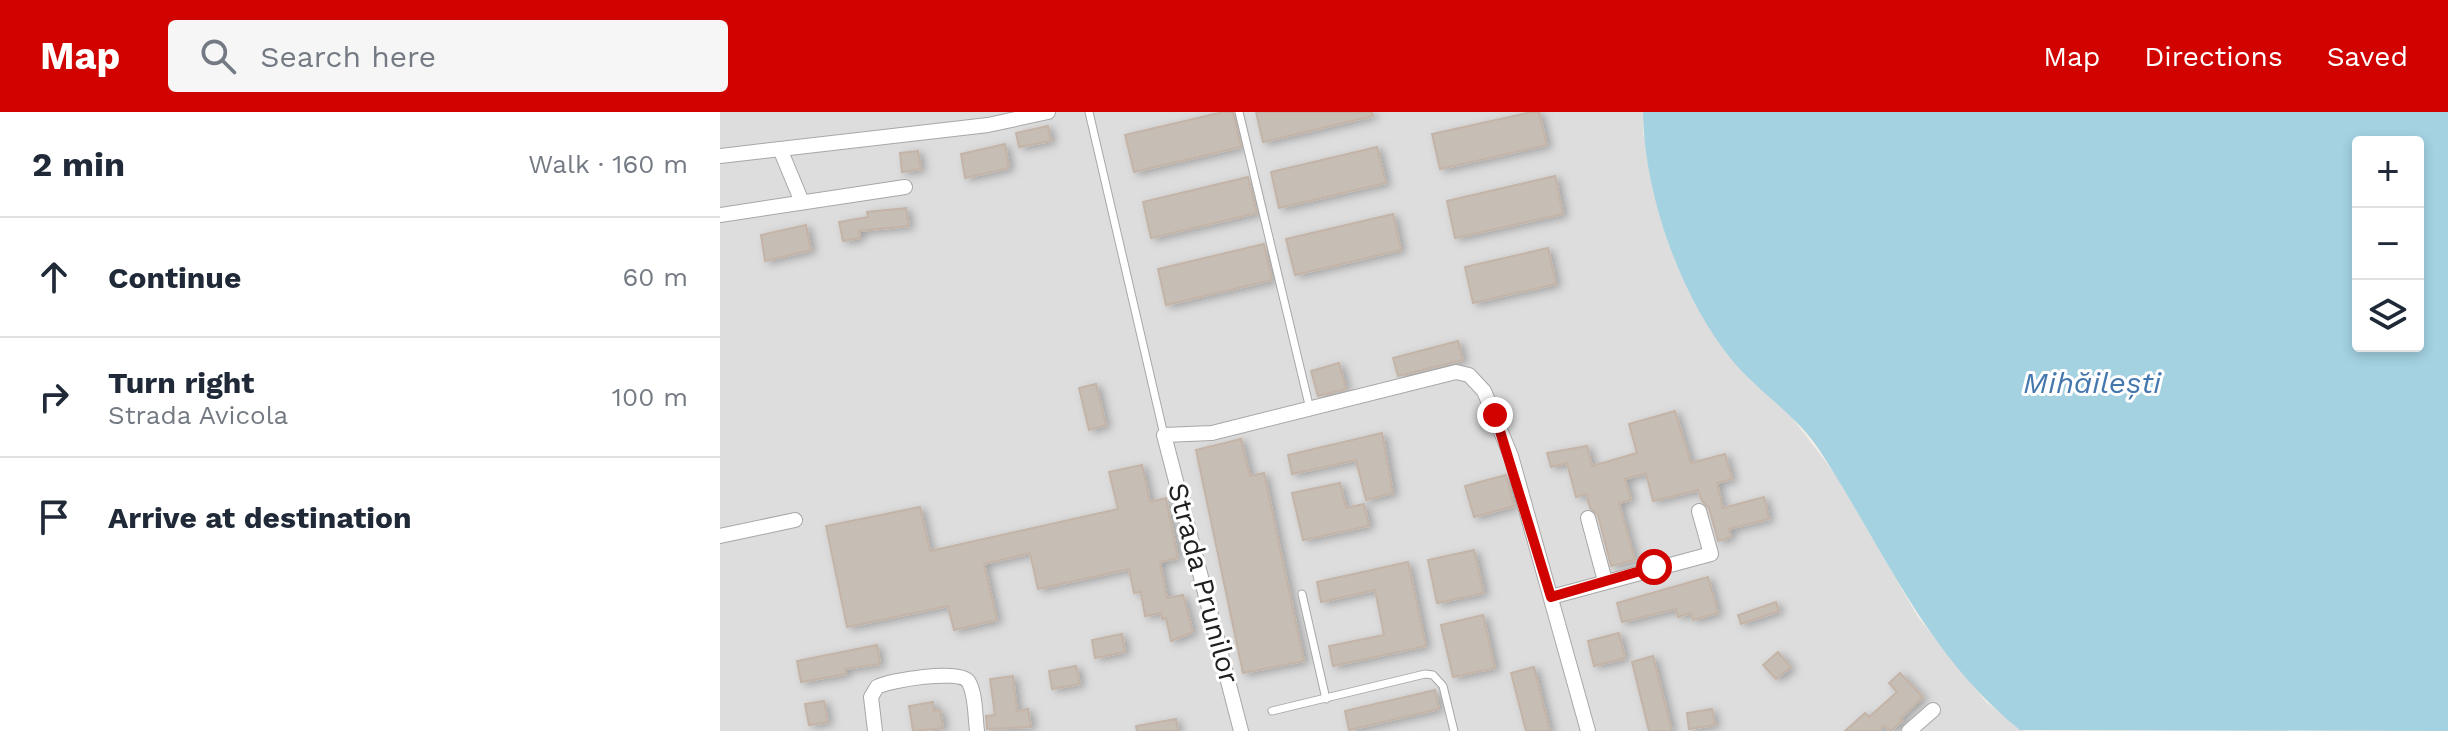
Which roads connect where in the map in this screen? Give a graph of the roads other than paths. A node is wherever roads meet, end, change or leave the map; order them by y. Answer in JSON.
{"nodes":[{"id":1,"x":1048,"y":112,"type":"edge"},
{"id":2,"x":1089,"y":112,"type":"edge"},
{"id":3,"x":1239,"y":112,"type":"edge"},
{"id":4,"x":780,"y":149,"type":"junction"},
{"id":5,"x":720,"y":156,"type":"edge"},
{"id":6,"x":905,"y":187,"type":"dead end"},
{"id":7,"x":802,"y":202,"type":"junction"},
{"id":8,"x":720,"y":215,"type":"edge"},
{"id":9,"x":1310,"y":409,"type":"junction"},
{"id":10,"x":1164,"y":435,"type":"junction"},
{"id":11,"x":1699,"y":511,"type":"dead end"},
{"id":12,"x":1588,"y":518,"type":"dead end"},
{"id":13,"x":795,"y":520,"type":"dead end"},
{"id":14,"x":720,"y":536,"type":"edge"},
{"id":15,"x":1605,"y":581,"type":"junction"},
{"id":16,"x":1302,"y":594,"type":"dead end"},
{"id":17,"x":1551,"y":597,"type":"junction"},
{"id":18,"x":1326,"y":699,"type":"junction"},
{"id":19,"x":1933,"y":710,"type":"dead end"},
{"id":20,"x":1272,"y":711,"type":"dead end"},
{"id":21,"x":875,"y":731,"type":"edge"},
{"id":22,"x":977,"y":731,"type":"edge"},
{"id":23,"x":1241,"y":731,"type":"edge"},
{"id":24,"x":1454,"y":731,"type":"edge"},
{"id":25,"x":1588,"y":731,"type":"edge"},
{"id":26,"x":1909,"y":731,"type":"edge"}],
"edges":[{"from":1,"to":4,"type":"street"},
{"from":2,"to":10,"type":"lane"},
{"from":3,"to":9,"type":"lane"},
{"from":4,"to":5,"type":"street"},
{"from":4,"to":7,"type":"street"},
{"from":6,"to":7,"type":"street"},
{"from":7,"to":8,"type":"street"},
{"from":9,"to":10,"type":"street"},
{"from":9,"to":17,"type":"street"},
{"from":10,"to":23,"type":"street","name":"Strada Prunilor"},
{"from":11,"to":15,"type":"street"},
{"from":12,"to":15,"type":"street"},
{"from":13,"to":14,"type":"street"},
{"from":15,"to":17,"type":"street"},
{"from":16,"to":18,"type":"lane"},
{"from":17,"to":25,"type":"street"},
{"from":18,"to":20,"type":"lane"},
{"from":18,"to":24,"type":"lane"},
{"from":19,"to":26,"type":"street"},
{"from":21,"to":22,"type":"street"}]}
